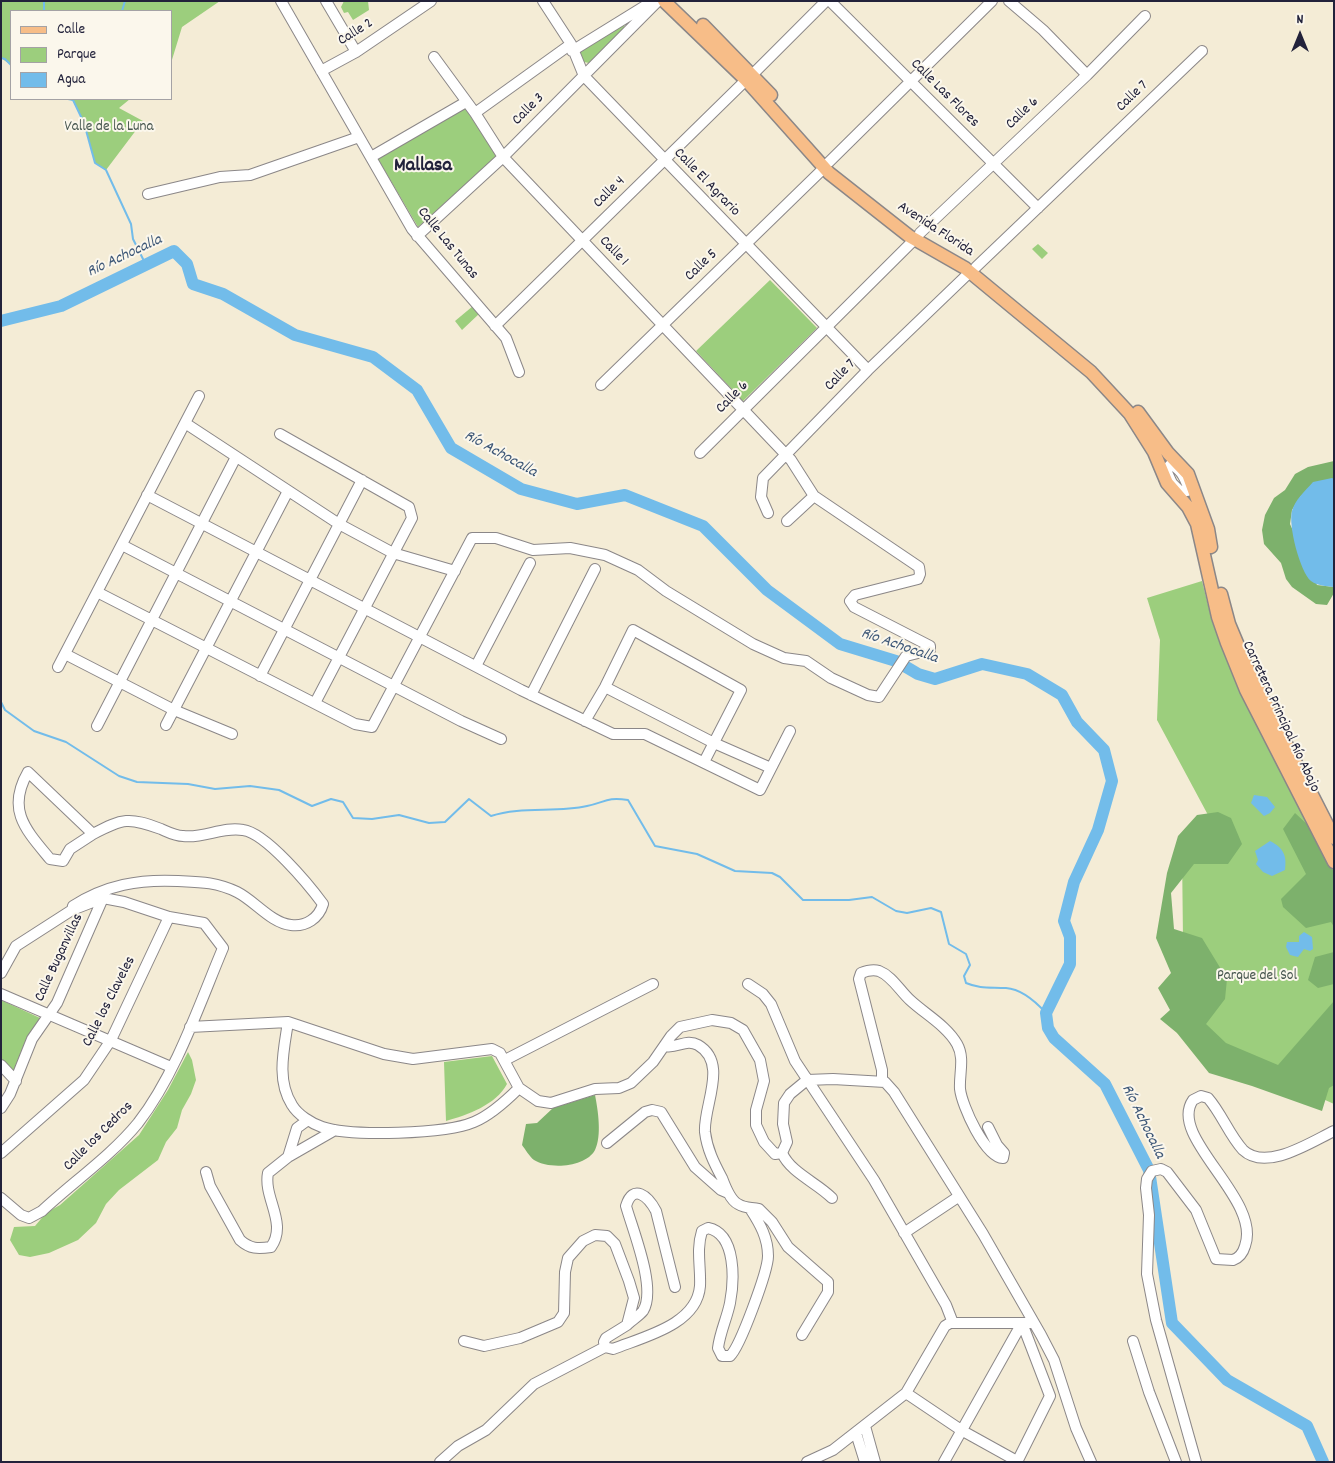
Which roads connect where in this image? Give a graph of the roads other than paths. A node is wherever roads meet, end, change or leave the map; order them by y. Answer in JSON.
{"nodes":[{"id":1,"x":281,"y":1,"type":"edge"},
{"id":2,"x":326,"y":1,"type":"edge"},
{"id":3,"x":431,"y":1,"type":"edge"},
{"id":4,"x":543,"y":1,"type":"edge"},
{"id":5,"x":653,"y":1,"type":"edge"},
{"id":6,"x":658,"y":1,"type":"edge"},
{"id":7,"x":664,"y":1,"type":"edge"},
{"id":8,"x":678,"y":1,"type":"edge"},
{"id":9,"x":826,"y":1,"type":"edge"},
{"id":10,"x":830,"y":1,"type":"edge"},
{"id":11,"x":992,"y":1,"type":"edge"},
{"id":12,"x":1008,"y":1,"type":"edge"},
{"id":13,"x":1145,"y":16,"type":"dead end"},
{"id":14,"x":572,"y":47,"type":"junction"},
{"id":15,"x":1202,"y":51,"type":"dead end"},
{"id":16,"x":356,"y":52,"type":"junction"},
{"id":17,"x":434,"y":57,"type":"dead end"},
{"id":18,"x":321,"y":71,"type":"junction"},
{"id":19,"x":1087,"y":75,"type":"junction"},
{"id":20,"x":584,"y":76,"type":"junction"},
{"id":21,"x":749,"y":77,"type":"junction"},
{"id":22,"x":911,"y":82,"type":"junction"},
{"id":23,"x":466,"y":102,"type":"junction"},
{"id":24,"x":475,"y":113,"type":"junction"},
{"id":25,"x":359,"y":137,"type":"junction"},
{"id":26,"x":503,"y":156,"type":"junction"},
{"id":27,"x":371,"y":157,"type":"junction"},
{"id":28,"x":664,"y":160,"type":"junction"},
{"id":29,"x":993,"y":163,"type":"junction"},
{"id":30,"x":827,"y":165,"type":"junction"},
{"id":31,"x":148,"y":194,"type":"dead end"},
{"id":32,"x":1038,"y":208,"type":"junction"},
{"id":33,"x":417,"y":236,"type":"junction"},
{"id":34,"x":918,"y":236,"type":"junction"},
{"id":35,"x":582,"y":242,"type":"junction"},
{"id":36,"x":745,"y":245,"type":"junction"},
{"id":37,"x":973,"y":270,"type":"junction"},
{"id":38,"x":662,"y":325,"type":"junction"},
{"id":39,"x":495,"y":326,"type":"junction"},
{"id":40,"x":826,"y":328,"type":"junction"},
{"id":41,"x":868,"y":370,"type":"junction"},
{"id":42,"x":519,"y":372,"type":"dead end"},
{"id":43,"x":601,"y":385,"type":"dead end"},
{"id":44,"x":198,"y":396,"type":"dead end"},
{"id":45,"x":742,"y":410,"type":"junction"},
{"id":46,"x":184,"y":423,"type":"junction"},
{"id":47,"x":280,"y":434,"type":"dead end"},
{"id":48,"x":700,"y":453,"type":"dead end"},
{"id":49,"x":785,"y":454,"type":"junction"},
{"id":50,"x":236,"y":457,"type":"junction"},
{"id":51,"x":1169,"y":465,"type":"junction"},
{"id":52,"x":362,"y":480,"type":"junction"},
{"id":53,"x":1194,"y":489,"type":"junction"},
{"id":54,"x":288,"y":491,"type":"junction"},
{"id":55,"x":148,"y":495,"type":"junction"},
{"id":56,"x":814,"y":496,"type":"junction"},
{"id":57,"x":1180,"y":497,"type":"junction"},
{"id":58,"x":768,"y":513,"type":"dead end"},
{"id":59,"x":787,"y":521,"type":"dead end"},
{"id":60,"x":202,"y":523,"type":"junction"},
{"id":61,"x":339,"y":524,"type":"junction"},
{"id":62,"x":122,"y":545,"type":"junction"},
{"id":63,"x":256,"y":551,"type":"junction"},
{"id":64,"x":393,"y":553,"type":"junction"},
{"id":65,"x":530,"y":562,"type":"dead end"},
{"id":66,"x":595,"y":569,"type":"dead end"},
{"id":67,"x":455,"y":571,"type":"junction"},
{"id":68,"x":176,"y":573,"type":"junction"},
{"id":69,"x":310,"y":579,"type":"junction"},
{"id":70,"x":97,"y":592,"type":"junction"},
{"id":71,"x":230,"y":601,"type":"junction"},
{"id":72,"x":365,"y":608,"type":"junction"},
{"id":73,"x":152,"y":620,"type":"junction"},
{"id":74,"x":284,"y":629,"type":"junction"},
{"id":75,"x":421,"y":636,"type":"junction"},
{"id":76,"x":206,"y":648,"type":"junction"},
{"id":77,"x":65,"y":654,"type":"junction"},
{"id":78,"x":339,"y":658,"type":"junction"},
{"id":79,"x":476,"y":666,"type":"junction"},
{"id":80,"x":58,"y":667,"type":"dead end"},
{"id":81,"x":260,"y":676,"type":"junction"},
{"id":82,"x":120,"y":682,"type":"junction"},
{"id":83,"x":395,"y":687,"type":"junction"},
{"id":84,"x":605,"y":687,"type":"junction"},
{"id":85,"x":531,"y":695,"type":"junction"},
{"id":86,"x":315,"y":703,"type":"junction"},
{"id":87,"x":174,"y":710,"type":"junction"},
{"id":88,"x":586,"y":721,"type":"junction"},
{"id":89,"x":166,"y":725,"type":"dead end"},
{"id":90,"x":98,"y":726,"type":"dead end"},
{"id":91,"x":790,"y":731,"type":"dead end"},
{"id":92,"x":232,"y":734,"type":"dead end"},
{"id":93,"x":500,"y":739,"type":"dead end"},
{"id":94,"x":714,"y":743,"type":"junction"},
{"id":95,"x":704,"y":762,"type":"junction"},
{"id":96,"x":771,"y":768,"type":"junction"},
{"id":97,"x":93,"y":834,"type":"junction"},
{"id":98,"x":1334,"y":838,"type":"edge"},
{"id":99,"x":1334,"y":862,"type":"edge"},
{"id":100,"x":104,"y":898,"type":"junction"},
{"id":101,"x":72,"y":910,"type":"junction"},
{"id":102,"x":168,"y":917,"type":"junction"},
{"id":103,"x":1,"y":973,"type":"edge"},
{"id":104,"x":653,"y":984,"type":"dead end"},
{"id":105,"x":748,"y":984,"type":"dead end"},
{"id":106,"x":1,"y":994,"type":"edge"},
{"id":107,"x":50,"y":1014,"type":"junction"},
{"id":108,"x":288,"y":1022,"type":"junction"},
{"id":109,"x":190,"y":1027,"type":"junction"},
{"id":110,"x":111,"y":1040,"type":"junction"},
{"id":111,"x":665,"y":1046,"type":"junction"},
{"id":112,"x":505,"y":1060,"type":"junction"},
{"id":113,"x":1,"y":1065,"type":"edge"},
{"id":114,"x":171,"y":1067,"type":"junction"},
{"id":115,"x":807,"y":1080,"type":"junction"},
{"id":116,"x":16,"y":1081,"type":"junction"},
{"id":117,"x":882,"y":1081,"type":"junction"},
{"id":118,"x":519,"y":1088,"type":"junction"},
{"id":119,"x":1,"y":1108,"type":"edge"},
{"id":120,"x":308,"y":1120,"type":"junction"},
{"id":121,"x":988,"y":1127,"type":"dead end"},
{"id":122,"x":335,"y":1130,"type":"junction"},
{"id":123,"x":1334,"y":1131,"type":"edge"},
{"id":124,"x":607,"y":1143,"type":"dead end"},
{"id":125,"x":1,"y":1153,"type":"edge"},
{"id":126,"x":782,"y":1153,"type":"junction"},
{"id":127,"x":288,"y":1158,"type":"junction"},
{"id":128,"x":206,"y":1172,"type":"dead end"},
{"id":129,"x":729,"y":1192,"type":"junction"},
{"id":130,"x":958,"y":1197,"type":"junction"},
{"id":131,"x":1,"y":1198,"type":"edge"},
{"id":132,"x":832,"y":1198,"type":"dead end"},
{"id":133,"x":751,"y":1210,"type":"junction"},
{"id":134,"x":904,"y":1233,"type":"junction"},
{"id":135,"x":675,"y":1287,"type":"dead end"},
{"id":136,"x":953,"y":1323,"type":"junction"},
{"id":137,"x":1027,"y":1323,"type":"junction"},
{"id":138,"x":627,"y":1325,"type":"junction"},
{"id":139,"x":802,"y":1335,"type":"dead end"},
{"id":140,"x":1133,"y":1340,"type":"dead end"},
{"id":141,"x":464,"y":1341,"type":"dead end"},
{"id":142,"x":605,"y":1347,"type":"junction"},
{"id":143,"x":906,"y":1392,"type":"junction"},
{"id":144,"x":865,"y":1426,"type":"junction"},
{"id":145,"x":962,"y":1430,"type":"junction"},
{"id":146,"x":856,"y":1433,"type":"junction"},
{"id":147,"x":1019,"y":1461,"type":"edge"},
{"id":148,"x":440,"y":1462,"type":"edge"},
{"id":149,"x":807,"y":1462,"type":"edge"},
{"id":150,"x":865,"y":1462,"type":"edge"},
{"id":151,"x":875,"y":1462,"type":"edge"},
{"id":152,"x":944,"y":1462,"type":"edge"},
{"id":153,"x":1091,"y":1462,"type":"edge"},
{"id":154,"x":1176,"y":1462,"type":"edge"},
{"id":155,"x":1196,"y":1462,"type":"edge"}],
"edges":[{"from":1,"to":18,"type":"street","name":"Calle Las Tunas"},
{"from":2,"to":16,"type":"street"},
{"from":3,"to":16,"type":"street","name":"Calle 2"},
{"from":4,"to":14,"type":"street","name":"Calle El Agrario"},
{"from":5,"to":14,"type":"street"},
{"from":6,"to":20,"type":"street","name":"Calle 3"},
{"from":7,"to":21,"type":"main road","name":"Avenida Florida"},
{"from":8,"to":21,"type":"main road","name":"Avenida Florida"},
{"from":9,"to":21,"type":"street","name":"Calle 4"},
{"from":10,"to":22,"type":"street","name":"Calle Las Flores"},
{"from":11,"to":22,"type":"street","name":"Calle 5"},
{"from":12,"to":19,"type":"street"},
{"from":13,"to":19,"type":"street","name":"Calle 6"},
{"from":14,"to":20,"type":"street","name":"Calle El Agrario"},
{"from":14,"to":24,"type":"street"},
{"from":15,"to":32,"type":"street","name":"Calle 7"},
{"from":16,"to":18,"type":"street","name":"Calle 2"},
{"from":17,"to":23,"type":"street","name":"Calle 1"},
{"from":18,"to":25,"type":"street","name":"Calle Las Tunas"},
{"from":19,"to":29,"type":"street","name":"Calle 6"},
{"from":20,"to":26,"type":"street","name":"Calle 3"},
{"from":20,"to":28,"type":"street","name":"Calle El Agrario"},
{"from":21,"to":28,"type":"street","name":"Calle 4"},
{"from":21,"to":30,"type":"main road","name":"Avenida Florida"},
{"from":22,"to":29,"type":"street","name":"Calle Las Flores"},
{"from":22,"to":30,"type":"street","name":"Calle 5"},
{"from":23,"to":24,"type":"street","name":"Calle 1"},
{"from":23,"to":27,"type":"street"},
{"from":24,"to":26,"type":"street","name":"Calle 1"},
{"from":25,"to":27,"type":"street","name":"Calle Las Tunas"},
{"from":25,"to":31,"type":"street"},
{"from":26,"to":33,"type":"street","name":"Calle 3"},
{"from":26,"to":35,"type":"street","name":"Calle 1"},
{"from":27,"to":33,"type":"street","name":"Calle Las Tunas"},
{"from":28,"to":35,"type":"street","name":"Calle 4"},
{"from":28,"to":36,"type":"street","name":"Calle El Agrario"},
{"from":29,"to":32,"type":"street","name":"Calle Las Flores"},
{"from":29,"to":34,"type":"street","name":"Calle 6"},
{"from":30,"to":34,"type":"main road","name":"Avenida Florida"},
{"from":30,"to":36,"type":"street","name":"Calle 5"},
{"from":32,"to":37,"type":"street","name":"Calle 7"},
{"from":33,"to":39,"type":"street","name":"Calle Las Tunas"},
{"from":34,"to":37,"type":"main road","name":"Avenida Florida"},
{"from":34,"to":40,"type":"street","name":"Calle 6"},
{"from":35,"to":38,"type":"street","name":"Calle 1"},
{"from":35,"to":39,"type":"street","name":"Calle 4"},
{"from":36,"to":38,"type":"street","name":"Calle 5"},
{"from":36,"to":40,"type":"street","name":"Calle El Agrario"},
{"from":37,"to":41,"type":"street","name":"Calle 7"},
{"from":37,"to":51,"type":"main road","name":"Avenida Florida"},
{"from":38,"to":43,"type":"street","name":"Calle 5"},
{"from":38,"to":45,"type":"street","name":"Calle 1"},
{"from":39,"to":42,"type":"street","name":"Calle Las Tunas"},
{"from":40,"to":41,"type":"street","name":"Calle El Agrario"},
{"from":40,"to":45,"type":"street","name":"Calle 6"},
{"from":41,"to":49,"type":"street","name":"Calle 7"},
{"from":44,"to":46,"type":"street"},
{"from":45,"to":48,"type":"street","name":"Calle 6"},
{"from":45,"to":49,"type":"street","name":"Calle 1"},
{"from":46,"to":50,"type":"street"},
{"from":46,"to":55,"type":"street"},
{"from":47,"to":52,"type":"street"},
{"from":49,"to":56,"type":"street","name":"Calle 1"},
{"from":49,"to":58,"type":"street","name":"Calle 7"},
{"from":50,"to":54,"type":"street"},
{"from":50,"to":60,"type":"street"},
{"from":51,"to":53,"type":"main road","name":"Carretera Principal Río Abajo"},
{"from":51,"to":57,"type":"main road","name":"Carretera Principal Río Abajo"},
{"from":52,"to":61,"type":"street"},
{"from":52,"to":64,"type":"street"},
{"from":53,"to":57,"type":"main road"},
{"from":53,"to":98,"type":"main road","name":"Carretera Principal Río Abajo"},
{"from":54,"to":61,"type":"street"},
{"from":54,"to":63,"type":"street"},
{"from":55,"to":60,"type":"street"},
{"from":55,"to":62,"type":"street"},
{"from":56,"to":59,"type":"street"},
{"from":56,"to":67,"type":"street"},
{"from":57,"to":99,"type":"main road","name":"Carretera Principal Río Abajo"},
{"from":60,"to":63,"type":"street"},
{"from":60,"to":68,"type":"street"},
{"from":61,"to":64,"type":"street"},
{"from":61,"to":69,"type":"street"},
{"from":62,"to":68,"type":"street"},
{"from":62,"to":70,"type":"street"},
{"from":63,"to":69,"type":"street"},
{"from":63,"to":71,"type":"street"},
{"from":64,"to":67,"type":"street"},
{"from":64,"to":72,"type":"street"},
{"from":65,"to":79,"type":"street"},
{"from":66,"to":85,"type":"street"},
{"from":67,"to":75,"type":"street"},
{"from":68,"to":71,"type":"street"},
{"from":68,"to":73,"type":"street"},
{"from":69,"to":72,"type":"street"},
{"from":69,"to":74,"type":"street"},
{"from":70,"to":73,"type":"street"},
{"from":70,"to":77,"type":"street"},
{"from":71,"to":74,"type":"street"},
{"from":71,"to":76,"type":"street"},
{"from":72,"to":75,"type":"street"},
{"from":72,"to":78,"type":"street"},
{"from":73,"to":76,"type":"street"},
{"from":73,"to":82,"type":"street"},
{"from":74,"to":78,"type":"street"},
{"from":74,"to":81,"type":"street"},
{"from":75,"to":79,"type":"street"},
{"from":75,"to":83,"type":"street"},
{"from":76,"to":81,"type":"street"},
{"from":76,"to":87,"type":"street"},
{"from":77,"to":80,"type":"street"},
{"from":77,"to":82,"type":"street"},
{"from":78,"to":83,"type":"street"},
{"from":78,"to":86,"type":"street"},
{"from":79,"to":85,"type":"street"},
{"from":81,"to":86,"type":"street"},
{"from":82,"to":87,"type":"street"},
{"from":82,"to":90,"type":"street"},
{"from":83,"to":86,"type":"street"},
{"from":83,"to":93,"type":"street"},
{"from":84,"to":88,"type":"street"},
{"from":84,"to":94,"type":"street"},
{"from":84,"to":94,"type":"street"},
{"from":85,"to":88,"type":"street"},
{"from":87,"to":89,"type":"street"},
{"from":87,"to":92,"type":"street"},
{"from":88,"to":95,"type":"street"},
{"from":91,"to":96,"type":"street"},
{"from":94,"to":95,"type":"street"},
{"from":94,"to":96,"type":"street"},
{"from":95,"to":96,"type":"street"},
{"from":97,"to":97,"type":"street"},
{"from":97,"to":101,"type":"street"},
{"from":100,"to":101,"type":"street"},
{"from":100,"to":102,"type":"street"},
{"from":100,"to":107,"type":"street","name":"Calle Buganvillas"},
{"from":101,"to":103,"type":"street"},
{"from":102,"to":109,"type":"street","name":"Calle los Cedros"},
{"from":102,"to":110,"type":"street","name":"Calle los Claveles"},
{"from":104,"to":112,"type":"street"},
{"from":105,"to":115,"type":"street"},
{"from":106,"to":107,"type":"street"},
{"from":107,"to":110,"type":"street"},
{"from":107,"to":116,"type":"street","name":"Calle Buganvillas"},
{"from":108,"to":109,"type":"street"},
{"from":108,"to":112,"type":"street"},
{"from":108,"to":120,"type":"street"},
{"from":109,"to":114,"type":"street","name":"Calle los Cedros"},
{"from":110,"to":114,"type":"street"},
{"from":110,"to":125,"type":"street","name":"Calle los Claveles"},
{"from":111,"to":118,"type":"street"},
{"from":111,"to":126,"type":"street"},
{"from":111,"to":129,"type":"street"},
{"from":112,"to":118,"type":"street"},
{"from":113,"to":116,"type":"street"},
{"from":114,"to":131,"type":"street","name":"Calle los Cedros"},
{"from":115,"to":117,"type":"street"},
{"from":115,"to":126,"type":"street"},
{"from":115,"to":134,"type":"street"},
{"from":116,"to":119,"type":"street","name":"Calle Buganvillas"},
{"from":117,"to":121,"type":"street"},
{"from":117,"to":130,"type":"street"},
{"from":118,"to":122,"type":"street"},
{"from":120,"to":122,"type":"street"},
{"from":120,"to":127,"type":"street"},
{"from":122,"to":127,"type":"street"},
{"from":123,"to":155,"type":"street"},
{"from":124,"to":129,"type":"street"},
{"from":126,"to":132,"type":"street"},
{"from":127,"to":128,"type":"street"},
{"from":129,"to":133,"type":"street"},
{"from":130,"to":134,"type":"street"},
{"from":130,"to":137,"type":"street"},
{"from":133,"to":139,"type":"street"},
{"from":133,"to":142,"type":"street"},
{"from":134,"to":136,"type":"street"},
{"from":135,"to":138,"type":"street"},
{"from":136,"to":137,"type":"street"},
{"from":136,"to":143,"type":"street"},
{"from":137,"to":145,"type":"street"},
{"from":137,"to":147,"type":"street"},
{"from":137,"to":153,"type":"street"},
{"from":138,"to":141,"type":"street"},
{"from":138,"to":142,"type":"street"},
{"from":140,"to":154,"type":"street"},
{"from":142,"to":148,"type":"street"},
{"from":143,"to":144,"type":"street"},
{"from":143,"to":145,"type":"street"},
{"from":144,"to":146,"type":"street"},
{"from":144,"to":151,"type":"street"},
{"from":145,"to":147,"type":"street"},
{"from":145,"to":152,"type":"street"},
{"from":146,"to":149,"type":"street"},
{"from":146,"to":150,"type":"street"}]}
